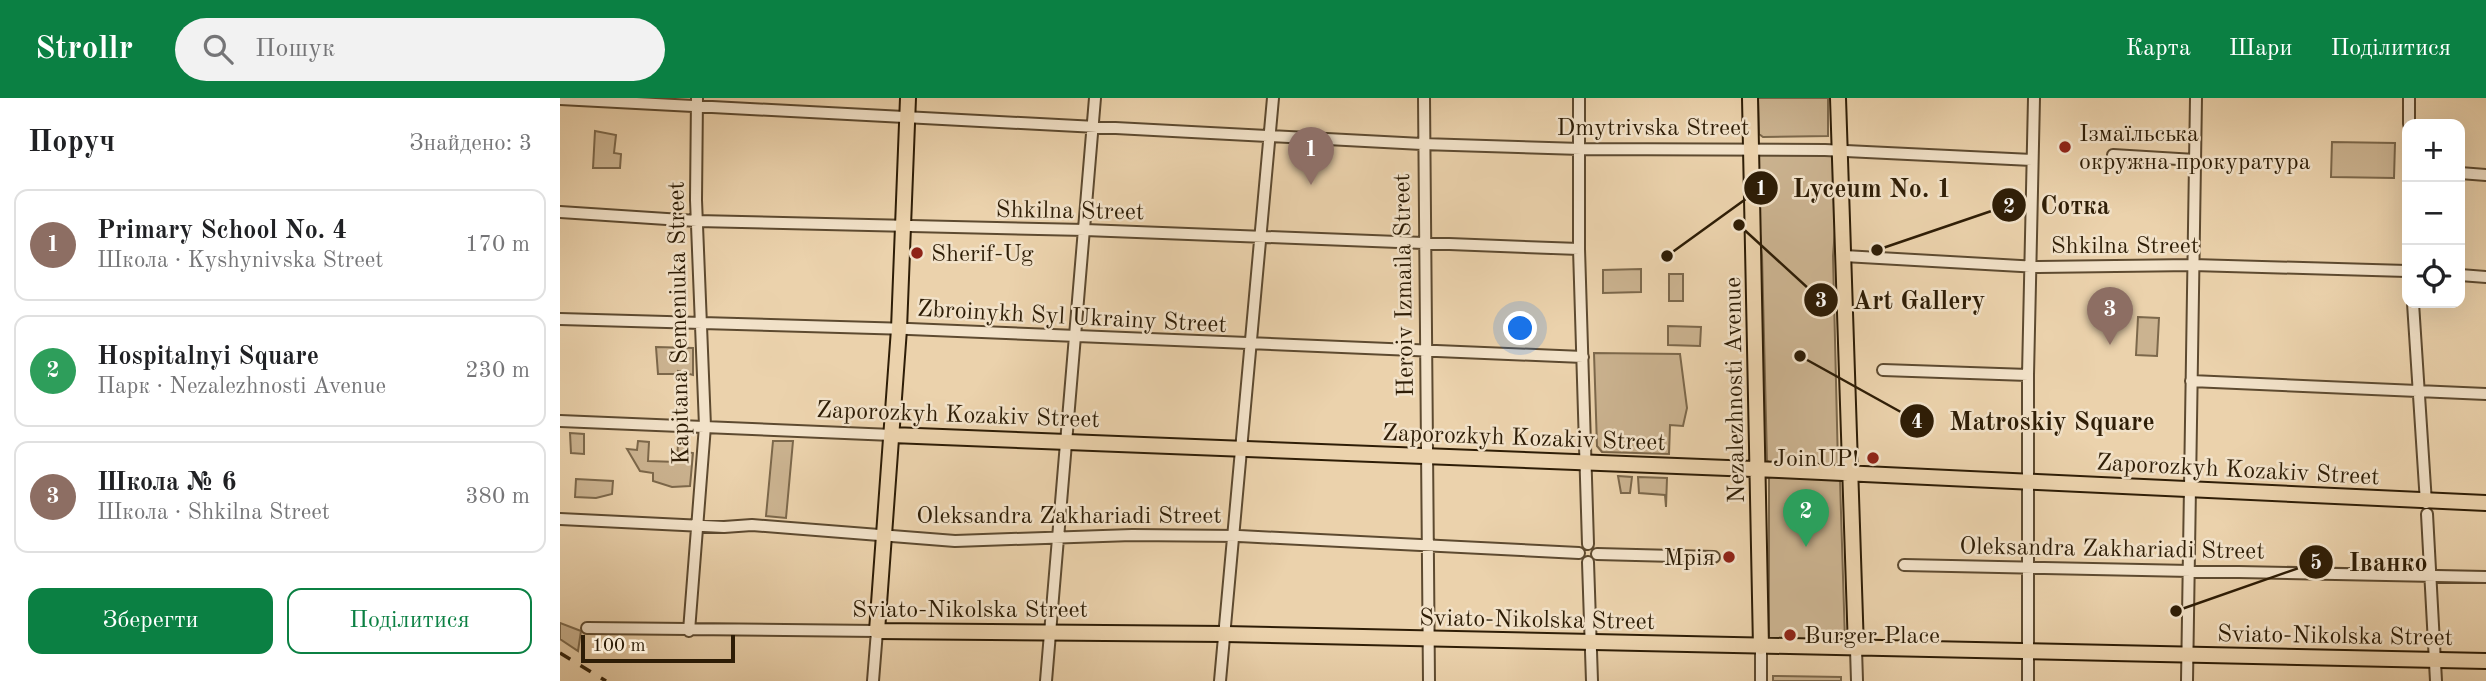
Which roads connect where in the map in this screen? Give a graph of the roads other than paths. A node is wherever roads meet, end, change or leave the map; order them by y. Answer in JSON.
{"nodes":[{"id":1,"x":908,"y":98,"type":"edge"},
{"id":2,"x":1095,"y":98,"type":"edge"},
{"id":3,"x":1273,"y":98,"type":"edge"},
{"id":4,"x":1424,"y":98,"type":"edge"},
{"id":5,"x":1579,"y":98,"type":"edge"},
{"id":6,"x":1751,"y":98,"type":"edge"},
{"id":7,"x":1839,"y":98,"type":"edge"},
{"id":8,"x":2034,"y":98,"type":"edge"},
{"id":9,"x":2196,"y":98,"type":"edge"},
{"id":10,"x":2409,"y":98,"type":"edge"},
{"id":11,"x":560,"y":99,"type":"edge"},
{"id":12,"x":696,"y":102,"type":"edge"},
{"id":13,"x":907,"y":115,"type":"junction"},
{"id":14,"x":2409,"y":119,"type":"edge"},
{"id":15,"x":1093,"y":126,"type":"junction"},
{"id":16,"x":1268,"y":134,"type":"junction"},
{"id":17,"x":1422,"y":144,"type":"junction"},
{"id":18,"x":1581,"y":149,"type":"junction"},
{"id":19,"x":1752,"y":149,"type":"junction"},
{"id":20,"x":1841,"y":151,"type":"junction"},
{"id":21,"x":2113,"y":155,"type":"dead end"},
{"id":22,"x":2032,"y":160,"type":"junction"},
{"id":23,"x":2195,"y":160,"type":"junction"},
{"id":24,"x":2465,"y":173,"type":"edge"},
{"id":25,"x":2486,"y":175,"type":"edge"},
{"id":26,"x":560,"y":212,"type":"edge"},
{"id":27,"x":697,"y":221,"type":"junction"},
{"id":28,"x":902,"y":228,"type":"junction"},
{"id":29,"x":1085,"y":230,"type":"junction"},
{"id":30,"x":1261,"y":238,"type":"junction"},
{"id":31,"x":1424,"y":244,"type":"junction"},
{"id":32,"x":1579,"y":249,"type":"junction"},
{"id":33,"x":1844,"y":256,"type":"junction"},
{"id":34,"x":2193,"y":265,"type":"junction"},
{"id":35,"x":2030,"y":266,"type":"junction"},
{"id":36,"x":2402,"y":271,"type":"edge"},
{"id":37,"x":2465,"y":275,"type":"edge"},
{"id":38,"x":2486,"y":277,"type":"edge"},
{"id":39,"x":2413,"y":308,"type":"edge"},
{"id":40,"x":560,"y":319,"type":"edge"},
{"id":41,"x":702,"y":324,"type":"junction"},
{"id":42,"x":899,"y":329,"type":"junction"},
{"id":43,"x":1077,"y":337,"type":"junction"},
{"id":44,"x":1251,"y":345,"type":"junction"},
{"id":45,"x":1425,"y":349,"type":"junction"},
{"id":46,"x":1583,"y":358,"type":"junction"},
{"id":47,"x":1883,"y":370,"type":"dead end"},
{"id":48,"x":2028,"y":375,"type":"junction"},
{"id":49,"x":2191,"y":381,"type":"junction"},
{"id":50,"x":2418,"y":392,"type":"junction"},
{"id":51,"x":2486,"y":394,"type":"edge"},
{"id":52,"x":560,"y":421,"type":"edge"},
{"id":53,"x":705,"y":426,"type":"junction"},
{"id":54,"x":892,"y":435,"type":"junction"},
{"id":55,"x":1068,"y":441,"type":"junction"},
{"id":56,"x":1242,"y":448,"type":"junction"},
{"id":57,"x":1427,"y":457,"type":"junction"},
{"id":58,"x":1586,"y":463,"type":"junction"},
{"id":59,"x":1758,"y":469,"type":"junction"},
{"id":60,"x":1850,"y":473,"type":"junction"},
{"id":61,"x":2028,"y":481,"type":"junction"},
{"id":62,"x":2189,"y":488,"type":"junction"},
{"id":63,"x":2486,"y":503,"type":"edge"},
{"id":64,"x":2426,"y":508,"type":"junction"},
{"id":65,"x":560,"y":519,"type":"edge"},
{"id":66,"x":697,"y":525,"type":"junction"},
{"id":67,"x":884,"y":535,"type":"junction"},
{"id":68,"x":1233,"y":536,"type":"junction"},
{"id":69,"x":1060,"y":540,"type":"junction"},
{"id":70,"x":1588,"y":544,"type":"junction"},
{"id":71,"x":1428,"y":545,"type":"junction"},
{"id":72,"x":1579,"y":553,"type":"junction"},
{"id":73,"x":1597,"y":554,"type":"junction"},
{"id":74,"x":1714,"y":557,"type":"dead end"},
{"id":75,"x":1588,"y":562,"type":"junction"},
{"id":76,"x":1904,"y":565,"type":"dead end"},
{"id":77,"x":2028,"y":566,"type":"junction"},
{"id":78,"x":2188,"y":572,"type":"junction"},
{"id":79,"x":2430,"y":576,"type":"junction"},
{"id":80,"x":2486,"y":578,"type":"edge"},
{"id":81,"x":587,"y":628,"type":"dead end"},
{"id":82,"x":689,"y":631,"type":"junction"},
{"id":83,"x":877,"y":632,"type":"junction"},
{"id":84,"x":1050,"y":633,"type":"junction"},
{"id":85,"x":1224,"y":634,"type":"junction"},
{"id":86,"x":1428,"y":639,"type":"junction"},
{"id":87,"x":1590,"y":643,"type":"junction"},
{"id":88,"x":1761,"y":647,"type":"junction"},
{"id":89,"x":1856,"y":649,"type":"junction"},
{"id":90,"x":2028,"y":651,"type":"junction"},
{"id":91,"x":2187,"y":655,"type":"junction"},
{"id":92,"x":2434,"y":661,"type":"junction"},
{"id":93,"x":2486,"y":661,"type":"edge"},
{"id":94,"x":873,"y":681,"type":"edge"},
{"id":95,"x":1046,"y":681,"type":"edge"},
{"id":96,"x":1220,"y":681,"type":"edge"},
{"id":97,"x":1429,"y":681,"type":"edge"},
{"id":98,"x":1592,"y":681,"type":"edge"},
{"id":99,"x":1761,"y":681,"type":"edge"},
{"id":100,"x":1857,"y":681,"type":"edge"},
{"id":101,"x":2028,"y":681,"type":"edge"},
{"id":102,"x":2187,"y":681,"type":"edge"},
{"id":103,"x":2436,"y":681,"type":"edge"}],
"edges":[{"from":1,"to":13,"type":"main road"},
{"from":2,"to":15,"type":"street"},
{"from":3,"to":16,"type":"street"},
{"from":4,"to":17,"type":"street","name":"Heroiv Izmaila Street"},
{"from":5,"to":18,"type":"street"},
{"from":6,"to":19,"type":"main road","name":"Nezalezhnosti Avenue"},
{"from":7,"to":20,"type":"main road"},
{"from":8,"to":22,"type":"street"},
{"from":9,"to":23,"type":"street"},
{"from":10,"to":14,"type":"street"},
{"from":11,"to":12,"type":"street","name":"Dmytrivska Street"},
{"from":12,"to":13,"type":"street","name":"Dmytrivska Street"},
{"from":12,"to":27,"type":"street","name":"Kapitana Semeniuka Street"},
{"from":13,"to":15,"type":"street","name":"Dmytrivska Street"},
{"from":13,"to":28,"type":"main road"},
{"from":15,"to":16,"type":"street","name":"Dmytrivska Street"},
{"from":15,"to":29,"type":"street"},
{"from":16,"to":17,"type":"street","name":"Dmytrivska Street"},
{"from":16,"to":30,"type":"street"},
{"from":17,"to":18,"type":"street","name":"Dmytrivska Street"},
{"from":17,"to":31,"type":"street","name":"Heroiv Izmaila Street"},
{"from":18,"to":19,"type":"street","name":"Dmytrivska Street"},
{"from":18,"to":32,"type":"street"},
{"from":19,"to":20,"type":"street","name":"Dmytrivska Street"},
{"from":19,"to":59,"type":"main road","name":"Nezalezhnosti Avenue"},
{"from":20,"to":22,"type":"street","name":"Dmytrivska Street"},
{"from":20,"to":33,"type":"main road"},
{"from":21,"to":23,"type":"street"},
{"from":22,"to":35,"type":"street"},
{"from":23,"to":34,"type":"street"},
{"from":24,"to":25,"type":"street"},
{"from":26,"to":27,"type":"street","name":"Shkilna Street"},
{"from":27,"to":28,"type":"street","name":"Shkilna Street"},
{"from":27,"to":41,"type":"street","name":"Kapitana Semeniuka Street"},
{"from":28,"to":29,"type":"street","name":"Shkilna Street"},
{"from":28,"to":42,"type":"main road"},
{"from":29,"to":30,"type":"street","name":"Shkilna Street"},
{"from":29,"to":43,"type":"street"},
{"from":30,"to":31,"type":"street","name":"Shkilna Street"},
{"from":30,"to":44,"type":"street"},
{"from":31,"to":32,"type":"street","name":"Shkilna Street"},
{"from":31,"to":45,"type":"street","name":"Heroiv Izmaila Street"},
{"from":32,"to":46,"type":"street"},
{"from":33,"to":35,"type":"street","name":"Shkilna Street"},
{"from":33,"to":60,"type":"main road"},
{"from":34,"to":35,"type":"street","name":"Shkilna Street"},
{"from":34,"to":36,"type":"street","name":"Shkilna Street"},
{"from":34,"to":49,"type":"street"},
{"from":35,"to":48,"type":"street"},
{"from":37,"to":38,"type":"street"},
{"from":39,"to":50,"type":"street"},
{"from":40,"to":41,"type":"street","name":"Zbroinykh Syl Ukrainy Street"},
{"from":41,"to":42,"type":"street","name":"Zbroinykh Syl Ukrainy Street"},
{"from":41,"to":53,"type":"street","name":"Kapitana Semeniuka Street"},
{"from":42,"to":43,"type":"street","name":"Zbroinykh Syl Ukrainy Street"},
{"from":42,"to":54,"type":"main road"},
{"from":43,"to":44,"type":"street","name":"Zbroinykh Syl Ukrainy Street"},
{"from":43,"to":55,"type":"street"},
{"from":44,"to":45,"type":"street","name":"Zbroinykh Syl Ukrainy Street"},
{"from":44,"to":56,"type":"street"},
{"from":45,"to":46,"type":"street","name":"Zbroinykh Syl Ukrainy Street"},
{"from":45,"to":57,"type":"street","name":"Heroiv Izmaila Street"},
{"from":46,"to":58,"type":"street"},
{"from":47,"to":48,"type":"street"},
{"from":48,"to":61,"type":"street"},
{"from":49,"to":50,"type":"street"},
{"from":49,"to":62,"type":"street"},
{"from":50,"to":51,"type":"street"},
{"from":50,"to":64,"type":"street"},
{"from":52,"to":53,"type":"street","name":"Zaporozkyh Kozakiv Street"},
{"from":53,"to":54,"type":"street","name":"Zaporozkyh Kozakiv Street"},
{"from":53,"to":66,"type":"street","name":"Kapitana Semeniuka Street"},
{"from":54,"to":55,"type":"main road","name":"Zaporozkyh Kozakiv Street"},
{"from":54,"to":67,"type":"main road"},
{"from":55,"to":56,"type":"main road","name":"Zaporozkyh Kozakiv Street"},
{"from":55,"to":69,"type":"street"},
{"from":56,"to":57,"type":"main road","name":"Zaporozkyh Kozakiv Street"},
{"from":56,"to":68,"type":"street"},
{"from":57,"to":58,"type":"main road","name":"Zaporozkyh Kozakiv Street"},
{"from":57,"to":71,"type":"street","name":"Heroiv Izmaila Street"},
{"from":58,"to":59,"type":"main road","name":"Zaporozkyh Kozakiv Street"},
{"from":58,"to":70,"type":"street"},
{"from":59,"to":60,"type":"main road","name":"Zaporozkyh Kozakiv Street"},
{"from":59,"to":88,"type":"main road","name":"Nezalezhnosti Avenue"},
{"from":60,"to":61,"type":"main road","name":"Zaporozkyh Kozakiv Street"},
{"from":60,"to":89,"type":"main road"},
{"from":61,"to":62,"type":"main road","name":"Zaporozkyh Kozakiv Street"},
{"from":61,"to":77,"type":"street"},
{"from":62,"to":64,"type":"main road","name":"Zaporozkyh Kozakiv Street"},
{"from":62,"to":78,"type":"street"},
{"from":63,"to":64,"type":"main road","name":"Zaporozkyh Kozakiv Street"},
{"from":64,"to":79,"type":"street"},
{"from":65,"to":66,"type":"street","name":"Oleksandra Zakhariadi Street"},
{"from":66,"to":67,"type":"street","name":"Oleksandra Zakhariadi Street"},
{"from":66,"to":82,"type":"street","name":"Kapitana Semeniuka Street"},
{"from":67,"to":69,"type":"street","name":"Oleksandra Zakhariadi Street"},
{"from":67,"to":83,"type":"main road"},
{"from":68,"to":69,"type":"street","name":"Oleksandra Zakhariadi Street"},
{"from":68,"to":71,"type":"street","name":"Oleksandra Zakhariadi Street"},
{"from":68,"to":85,"type":"street"},
{"from":69,"to":84,"type":"street"},
{"from":70,"to":72,"type":"street"},
{"from":70,"to":73,"type":"street"},
{"from":71,"to":72,"type":"street","name":"Oleksandra Zakhariadi Street"},
{"from":71,"to":86,"type":"street","name":"Heroiv Izmaila Street"},
{"from":72,"to":75,"type":"street"},
{"from":73,"to":74,"type":"street"},
{"from":73,"to":75,"type":"street"},
{"from":75,"to":87,"type":"street"},
{"from":76,"to":77,"type":"street","name":"Oleksandra Zakhariadi Street"},
{"from":77,"to":78,"type":"street","name":"Oleksandra Zakhariadi Street"},
{"from":77,"to":90,"type":"street"},
{"from":78,"to":79,"type":"street","name":"Oleksandra Zakhariadi Street"},
{"from":78,"to":91,"type":"street"},
{"from":79,"to":80,"type":"street","name":"Oleksandra Zakhariadi Street"},
{"from":79,"to":92,"type":"street"},
{"from":81,"to":82,"type":"street","name":"Sviato-Nikolska Street"},
{"from":82,"to":83,"type":"street","name":"Sviato-Nikolska Street"},
{"from":83,"to":84,"type":"main road","name":"Sviato-Nikolska Street"},
{"from":83,"to":94,"type":"street"},
{"from":84,"to":85,"type":"main road","name":"Sviato-Nikolska Street"},
{"from":84,"to":95,"type":"street"},
{"from":85,"to":86,"type":"main road","name":"Sviato-Nikolska Street"},
{"from":85,"to":96,"type":"street"},
{"from":86,"to":87,"type":"main road","name":"Sviato-Nikolska Street"},
{"from":86,"to":97,"type":"street","name":"Heroiv Izmaila Street"},
{"from":87,"to":88,"type":"main road","name":"Sviato-Nikolska Street"},
{"from":87,"to":98,"type":"street"},
{"from":88,"to":89,"type":"main road","name":"Sviato-Nikolska Street"},
{"from":88,"to":99,"type":"street","name":"Nezalezhnosti Avenue"},
{"from":89,"to":90,"type":"main road","name":"Sviato-Nikolska Street"},
{"from":89,"to":100,"type":"street"},
{"from":90,"to":91,"type":"main road","name":"Sviato-Nikolska Street"},
{"from":90,"to":101,"type":"street"},
{"from":91,"to":92,"type":"main road","name":"Sviato-Nikolska Street"},
{"from":91,"to":102,"type":"street"},
{"from":92,"to":93,"type":"main road","name":"Sviato-Nikolska Street"},
{"from":92,"to":103,"type":"street"}]}
